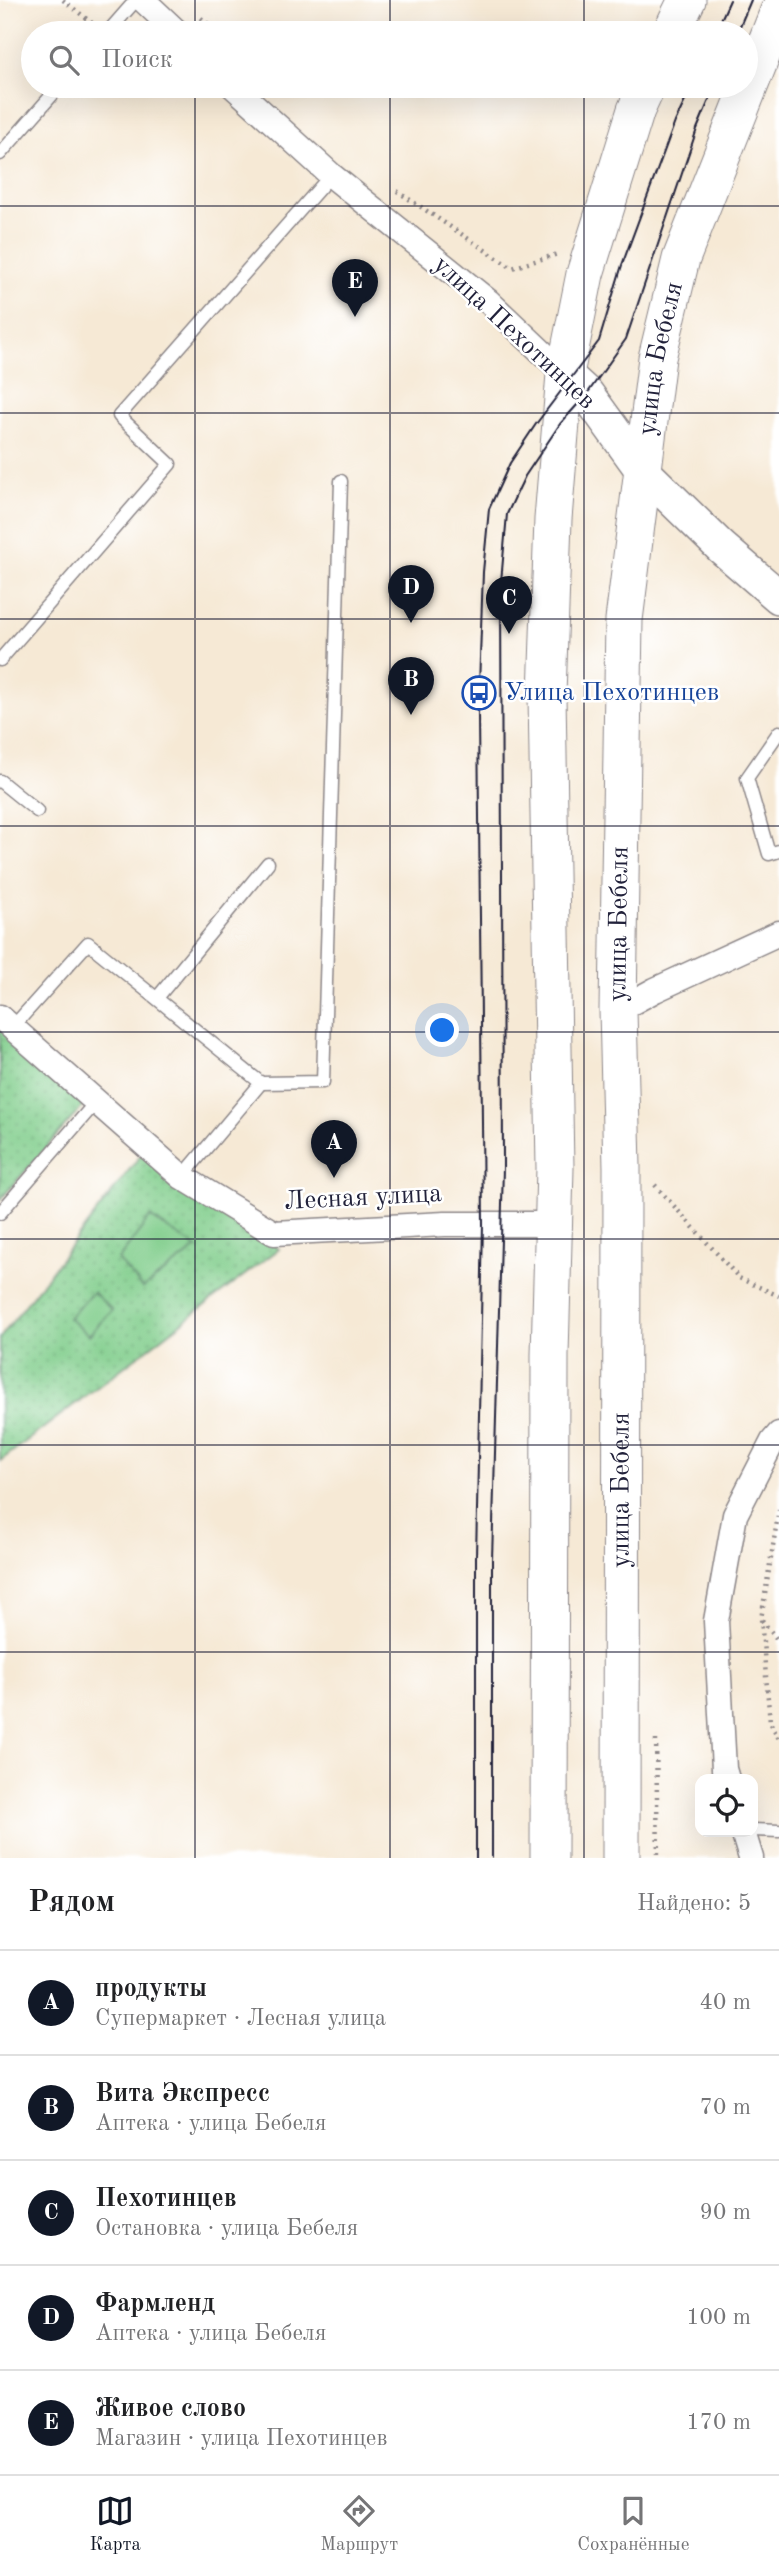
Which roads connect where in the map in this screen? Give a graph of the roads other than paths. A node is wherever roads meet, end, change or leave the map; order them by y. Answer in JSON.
{"nodes":[{"id":1,"x":136,"y":0,"type":"edge"},
{"id":2,"x":143,"y":0,"type":"edge"},
{"id":3,"x":687,"y":0,"type":"edge"},
{"id":4,"x":779,"y":11,"type":"edge"},
{"id":5,"x":118,"y":21,"type":"edge"},
{"id":6,"x":165,"y":21,"type":"edge"},
{"id":7,"x":677,"y":21,"type":"edge"},
{"id":8,"x":758,"y":64,"type":"edge"},
{"id":9,"x":49,"y":98,"type":"edge"},
{"id":10,"x":246,"y":98,"type":"edge"},
{"id":11,"x":642,"y":98,"type":"edge"},
{"id":12,"x":745,"y":98,"type":"edge"},
{"id":13,"x":0,"y":154,"type":"edge"},
{"id":14,"x":331,"y":175,"type":"junction"},
{"id":15,"x":565,"y":374,"type":"junction"},
{"id":16,"x":642,"y":470,"type":"junction"},
{"id":17,"x":341,"y":481,"type":"dead end"},
{"id":18,"x":779,"y":597,"type":"edge"},
{"id":19,"x":0,"y":660,"type":"edge"},
{"id":20,"x":779,"y":732,"type":"edge"},
{"id":21,"x":0,"y":781,"type":"edge"},
{"id":22,"x":37,"y":811,"type":"dead end"},
{"id":23,"x":779,"y":851,"type":"edge"},
{"id":24,"x":268,"y":863,"type":"dead end"},
{"id":25,"x":779,"y":933,"type":"edge"},
{"id":26,"x":157,"y":998,"type":"junction"},
{"id":27,"x":618,"y":1010,"type":"junction"},
{"id":28,"x":5,"y":1023,"type":"edge"},
{"id":29,"x":261,"y":1083,"type":"junction"},
{"id":30,"x":96,"y":1102,"type":"junction"},
{"id":31,"x":181,"y":1177,"type":"junction"},
{"id":32,"x":0,"y":1213,"type":"edge"},
{"id":33,"x":553,"y":1224,"type":"junction"},
{"id":34,"x":779,"y":1434,"type":"edge"},
{"id":35,"x":726,"y":1774,"type":"edge"},
{"id":36,"x":758,"y":1830,"type":"edge"},
{"id":37,"x":779,"y":1831,"type":"edge"},
{"id":38,"x":745,"y":1837,"type":"edge"},
{"id":39,"x":549,"y":1858,"type":"edge"},
{"id":40,"x":621,"y":1858,"type":"edge"},
{"id":41,"x":751,"y":1858,"type":"edge"}],
"edges":[{"from":1,"to":5,"type":"lane"},
{"from":2,"to":6,"type":"street"},
{"from":3,"to":7,"type":"main road"},
{"from":4,"to":8,"type":"main road","name":"улица Бебеля"},
{"from":9,"to":13,"type":"lane"},
{"from":10,"to":14,"type":"street","name":"улица Пехотинцев"},
{"from":11,"to":15,"type":"main road"},
{"from":12,"to":16,"type":"main road","name":"улица Бебеля"},
{"from":14,"to":15,"type":"street","name":"улица Пехотинцев"},
{"from":14,"to":19,"type":"lane"},
{"from":15,"to":16,"type":"main road","name":"улица Пехотинцев"},
{"from":15,"to":33,"type":"main road"},
{"from":16,"to":18,"type":"main road","name":"улица Пехотинцев"},
{"from":16,"to":27,"type":"main road","name":"улица Бебеля"},
{"from":17,"to":29,"type":"lane"},
{"from":20,"to":23,"type":"lane"},
{"from":21,"to":22,"type":"lane"},
{"from":24,"to":26,"type":"lane"},
{"from":25,"to":27,"type":"street"},
{"from":26,"to":28,"type":"lane"},
{"from":26,"to":29,"type":"lane"},
{"from":27,"to":40,"type":"main road","name":"улица Бебеля"},
{"from":28,"to":30,"type":"street","name":"Лесная улица"},
{"from":29,"to":31,"type":"lane"},
{"from":30,"to":31,"type":"street","name":"Лесная улица"},
{"from":30,"to":32,"type":"lane"},
{"from":31,"to":33,"type":"street","name":"Лесная улица"},
{"from":33,"to":39,"type":"main road"},
{"from":34,"to":35,"type":"street"},
{"from":36,"to":37,"type":"lane"},
{"from":38,"to":41,"type":"street"}]}
